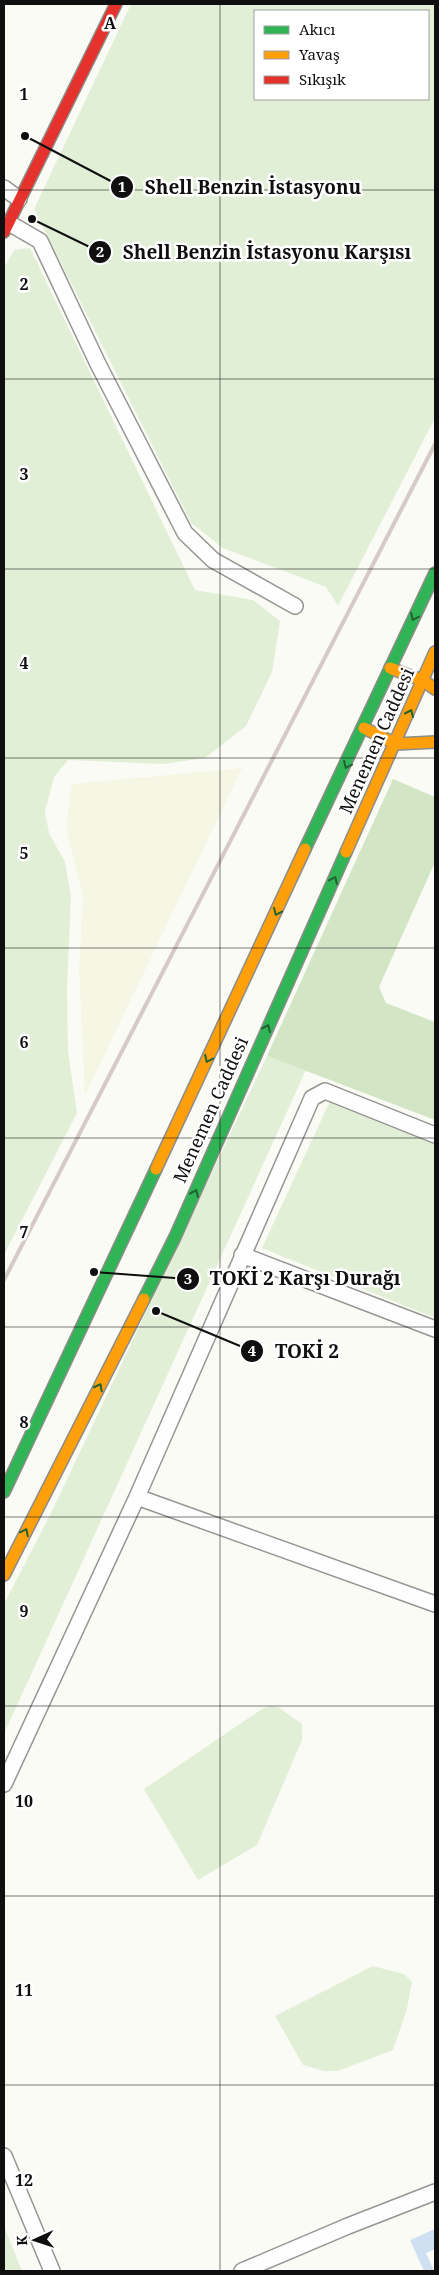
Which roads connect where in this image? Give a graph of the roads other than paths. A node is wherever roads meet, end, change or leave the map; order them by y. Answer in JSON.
{"nodes":[{"id":1,"x":116,"y":4,"type":"edge"},
{"id":2,"x":4,"y":188,"type":"edge"},
{"id":3,"x":19,"y":199,"type":"junction"},
{"id":4,"x":6,"y":227,"type":"edge"},
{"id":5,"x":435,"y":573,"type":"edge"},
{"id":6,"x":295,"y":606,"type":"dead end"},
{"id":7,"x":435,"y":652,"type":"edge"},
{"id":8,"x":390,"y":668,"type":"junction"},
{"id":9,"x":424,"y":681,"type":"junction"},
{"id":10,"x":435,"y":689,"type":"edge"},
{"id":11,"x":364,"y":728,"type":"junction"},
{"id":12,"x":435,"y":742,"type":"edge"},
{"id":13,"x":396,"y":744,"type":"junction"},
{"id":14,"x":435,"y":1135,"type":"edge"},
{"id":15,"x":242,"y":1255,"type":"junction"},
{"id":16,"x":435,"y":1329,"type":"edge"},
{"id":17,"x":4,"y":1492,"type":"edge"},
{"id":18,"x":137,"y":1497,"type":"junction"},
{"id":19,"x":4,"y":1575,"type":"edge"},
{"id":20,"x":435,"y":1604,"type":"edge"},
{"id":21,"x":4,"y":1784,"type":"edge"},
{"id":22,"x":4,"y":2156,"type":"edge"},
{"id":23,"x":435,"y":2192,"type":"edge"},
{"id":24,"x":52,"y":2271,"type":"edge"},
{"id":25,"x":242,"y":2271,"type":"edge"}],
"edges":[{"from":1,"to":3,"type":"main road"},
{"from":2,"to":3,"type":"street"},
{"from":3,"to":4,"type":"main road"},
{"from":4,"to":6,"type":"street"},
{"from":5,"to":8,"type":"main road","name":"Menemen Caddesi","one_way":true},
{"from":7,"to":9,"type":"main road","name":"Menemen Caddesi"},
{"from":8,"to":9,"type":"main road"},
{"from":8,"to":11,"type":"main road","name":"Menemen Caddesi"},
{"from":9,"to":10,"type":"main road"},
{"from":13,"to":9,"type":"main road","name":"Menemen Caddesi","one_way":true},
{"from":11,"to":13,"type":"main road"},
{"from":11,"to":17,"type":"main road","name":"Menemen Caddesi","one_way":true},
{"from":12,"to":13,"type":"main road"},
{"from":19,"to":13,"type":"main road","name":"Menemen Caddesi","one_way":true},
{"from":14,"to":15,"type":"street"},
{"from":15,"to":16,"type":"street"},
{"from":15,"to":18,"type":"street"},
{"from":18,"to":20,"type":"street"},
{"from":18,"to":21,"type":"street"},
{"from":22,"to":24,"type":"street"},
{"from":23,"to":25,"type":"street"}]}
